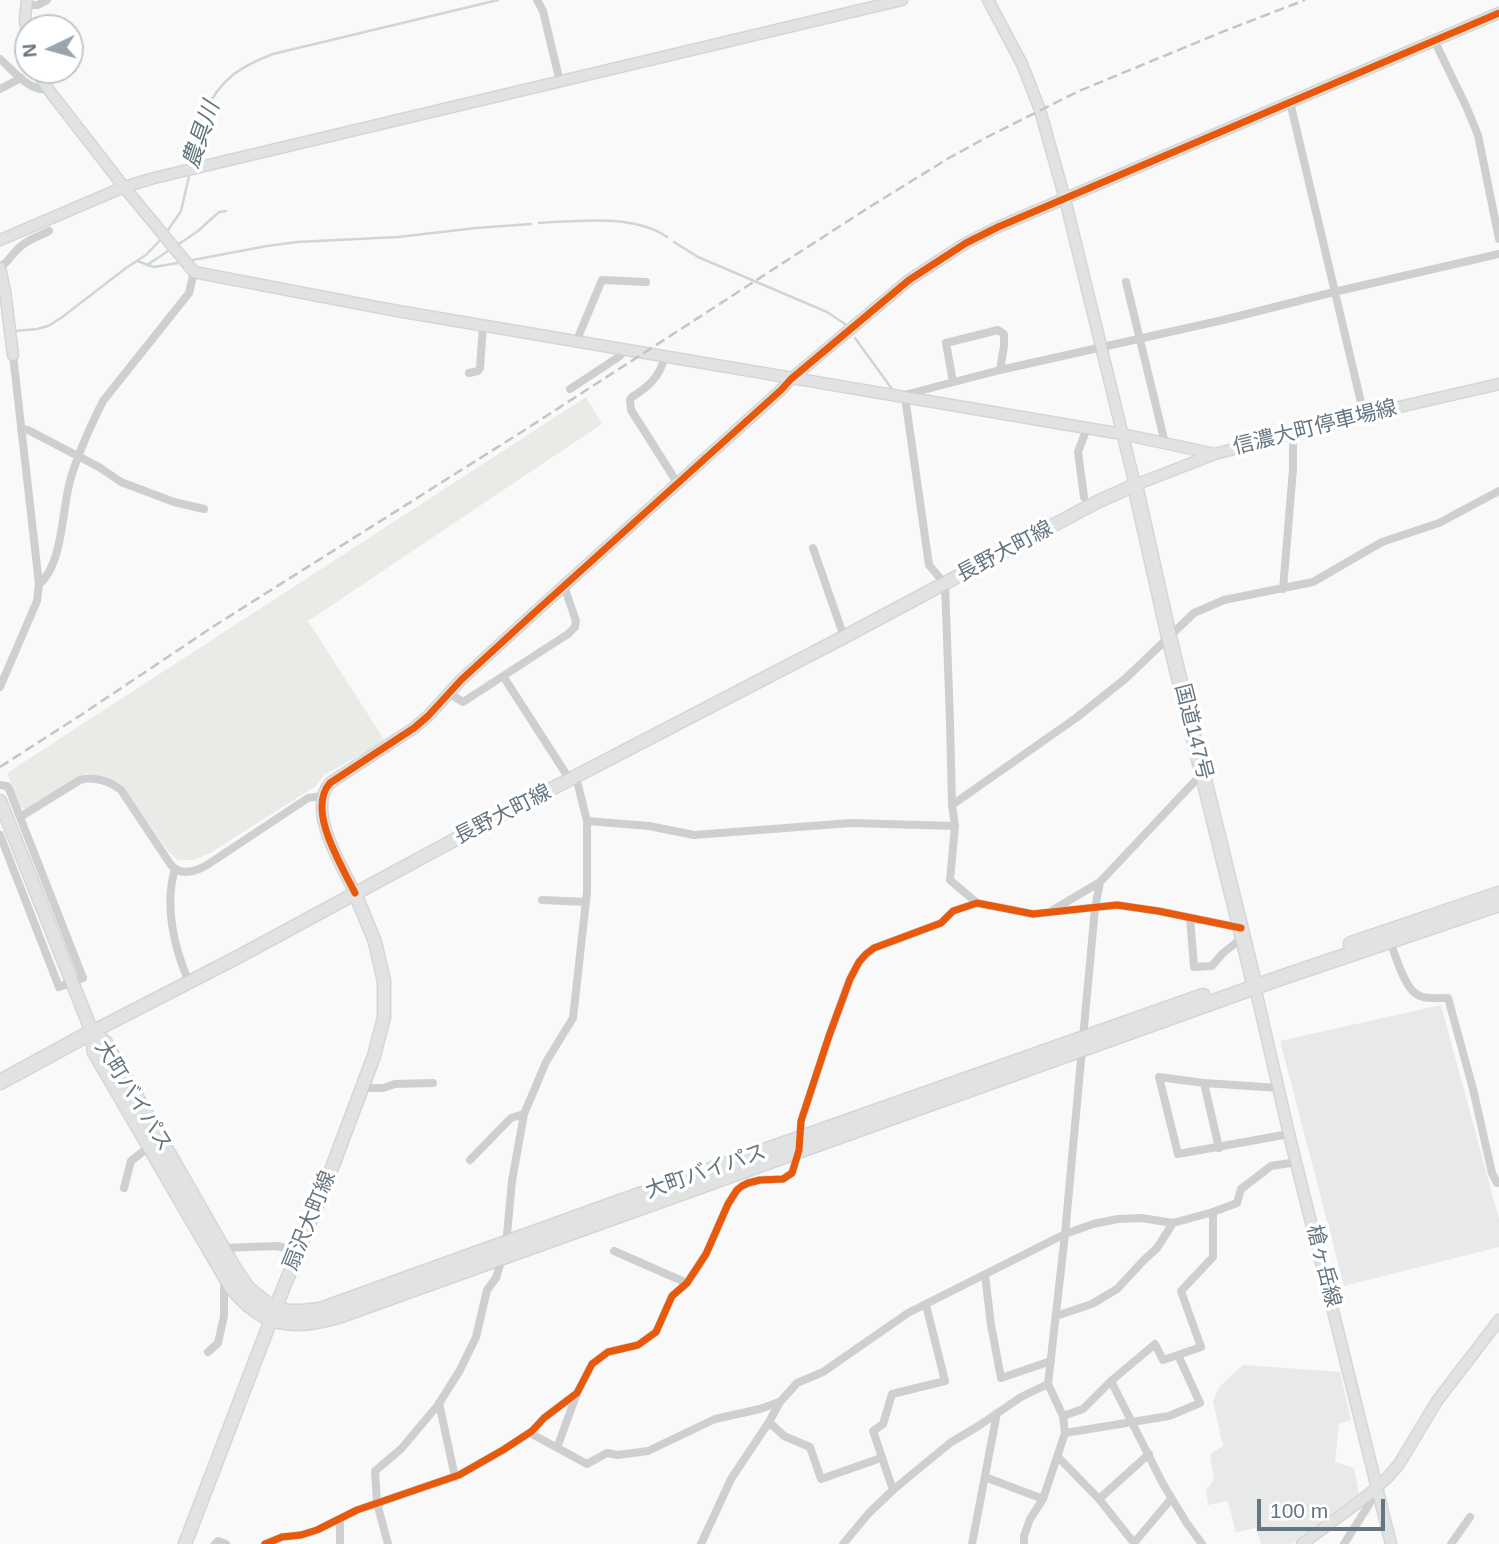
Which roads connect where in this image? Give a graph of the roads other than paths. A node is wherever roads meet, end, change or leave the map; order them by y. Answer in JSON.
{"nodes":[{"id":1,"x":47,"y":0,"type":"edge"},
{"id":2,"x":902,"y":0,"type":"edge"},
{"id":3,"x":988,"y":0,"type":"edge"},
{"id":4,"x":538,"y":2,"type":"edge"},
{"id":5,"x":27,"y":3,"type":"edge"},
{"id":6,"x":1499,"y":13,"type":"edge"},
{"id":7,"x":1434,"y":40,"type":"junction"},
{"id":8,"x":0,"y":59,"type":"edge"},
{"id":9,"x":14,"y":72,"type":"edge"},
{"id":10,"x":559,"y":82,"type":"junction"},
{"id":11,"x":29,"y":84,"type":"edge"},
{"id":12,"x":45,"y":84,"type":"edge"},
{"id":13,"x":48,"y":89,"type":"junction"},
{"id":14,"x":1290,"y":102,"type":"junction"},
{"id":15,"x":124,"y":187,"type":"junction"},
{"id":16,"x":1065,"y":200,"type":"junction"},
{"id":17,"x":49,"y":231,"type":"dead end"},
{"id":18,"x":1499,"y":239,"type":"edge"},
{"id":19,"x":0,"y":240,"type":"edge"},
{"id":20,"x":1499,"y":254,"type":"edge"},
{"id":21,"x":0,"y":268,"type":"edge"},
{"id":22,"x":194,"y":272,"type":"junction"},
{"id":23,"x":646,"y":282,"type":"dead end"},
{"id":24,"x":1126,"y":282,"type":"dead end"},
{"id":25,"x":1334,"y":292,"type":"junction"},
{"id":26,"x":483,"y":326,"type":"junction"},
{"id":27,"x":1140,"y":338,"type":"junction"},
{"id":28,"x":576,"y":342,"type":"junction"},
{"id":29,"x":1101,"y":346,"type":"junction"},
{"id":30,"x":624,"y":350,"type":"junction"},
{"id":31,"x":12,"y":352,"type":"joint"},
{"id":32,"x":664,"y":358,"type":"junction"},
{"id":33,"x":1000,"y":370,"type":"junction"},
{"id":34,"x":469,"y":373,"type":"dead end"},
{"id":35,"x":791,"y":379,"type":"junction"},
{"id":36,"x":953,"y":382,"type":"junction"},
{"id":37,"x":1499,"y":384,"type":"edge"},
{"id":38,"x":570,"y":389,"type":"dead end"},
{"id":39,"x":906,"y":397,"type":"junction"},
{"id":40,"x":1364,"y":415,"type":"junction"},
{"id":41,"x":1087,"y":428,"type":"junction"},
{"id":42,"x":22,"y":429,"type":"junction"},
{"id":43,"x":1293,"y":432,"type":"junction"},
{"id":44,"x":1122,"y":434,"type":"junction"},
{"id":45,"x":1165,"y":443,"type":"junction"},
{"id":46,"x":1214,"y":454,"type":"junction"},
{"id":47,"x":78,"y":457,"type":"junction"},
{"id":48,"x":678,"y":484,"type":"junction"},
{"id":49,"x":1135,"y":485,"type":"junction"},
{"id":50,"x":1499,"y":491,"type":"edge"},
{"id":51,"x":1084,"y":498,"type":"dead end"},
{"id":52,"x":204,"y":509,"type":"dead end"},
{"id":53,"x":813,"y":548,"type":"dead end"},
{"id":54,"x":39,"y":584,"type":"junction"},
{"id":55,"x":945,"y":584,"type":"junction"},
{"id":56,"x":564,"y":586,"type":"junction"},
{"id":57,"x":1283,"y":589,"type":"junction"},
{"id":58,"x":844,"y":637,"type":"junction"},
{"id":59,"x":1169,"y":637,"type":"junction"},
{"id":60,"x":503,"y":676,"type":"junction"},
{"id":61,"x":0,"y":687,"type":"edge"},
{"id":62,"x":450,"y":691,"type":"junction"},
{"id":63,"x":1204,"y":775,"type":"junction"},
{"id":64,"x":573,"y":779,"type":"junction"},
{"id":65,"x":0,"y":785,"type":"edge"},
{"id":66,"x":322,"y":796,"type":"junction"},
{"id":67,"x":0,"y":801,"type":"edge"},
{"id":68,"x":952,"y":805,"type":"junction"},
{"id":69,"x":20,"y":817,"type":"junction"},
{"id":70,"x":587,"y":821,"type":"junction"},
{"id":71,"x":955,"y":827,"type":"junction"},
{"id":72,"x":0,"y":835,"type":"edge"},
{"id":73,"x":175,"y":869,"type":"junction"},
{"id":74,"x":1100,"y":882,"type":"junction"},
{"id":75,"x":355,"y":892,"type":"junction"},
{"id":76,"x":1499,"y":894,"type":"edge"},
{"id":77,"x":542,"y":900,"type":"dead end"},
{"id":78,"x":586,"y":902,"type":"junction"},
{"id":79,"x":977,"y":903,"type":"junction"},
{"id":80,"x":1499,"y":904,"type":"edge"},
{"id":81,"x":1095,"y":908,"type":"junction"},
{"id":82,"x":1050,"y":911,"type":"junction"},
{"id":83,"x":1190,"y":918,"type":"junction"},
{"id":84,"x":1242,"y":932,"type":"junction"},
{"id":85,"x":1390,"y":942,"type":"junction"},
{"id":86,"x":72,"y":982,"type":"junction"},
{"id":87,"x":189,"y":982,"type":"junction"},
{"id":88,"x":1254,"y":982,"type":"junction"},
{"id":89,"x":92,"y":1032,"type":"junction"},
{"id":90,"x":1083,"y":1043,"type":"junction"},
{"id":91,"x":0,"y":1082,"type":"edge"},
{"id":92,"x":433,"y":1083,"type":"dead end"},
{"id":93,"x":1203,"y":1083,"type":"junction"},
{"id":94,"x":362,"y":1088,"type":"junction"},
{"id":95,"x":1279,"y":1088,"type":"junction"},
{"id":96,"x":524,"y":1114,"type":"junction"},
{"id":97,"x":1289,"y":1134,"type":"junction"},
{"id":98,"x":800,"y":1144,"type":"junction"},
{"id":99,"x":150,"y":1146,"type":"junction"},
{"id":100,"x":1219,"y":1148,"type":"junction"},
{"id":101,"x":470,"y":1160,"type":"dead end"},
{"id":102,"x":1297,"y":1162,"type":"junction"},
{"id":103,"x":1499,"y":1183,"type":"edge"},
{"id":104,"x":124,"y":1188,"type":"dead end"},
{"id":105,"x":1213,"y":1212,"type":"junction"},
{"id":106,"x":1173,"y":1223,"type":"junction"},
{"id":107,"x":1065,"y":1234,"type":"junction"},
{"id":108,"x":222,"y":1248,"type":"junction"},
{"id":109,"x":504,"y":1250,"type":"junction"},
{"id":110,"x":298,"y":1251,"type":"junction"},
{"id":111,"x":614,"y":1251,"type":"dead end"},
{"id":112,"x":985,"y":1275,"type":"junction"},
{"id":113,"x":228,"y":1280,"type":"junction"},
{"id":114,"x":687,"y":1283,"type":"junction"},
{"id":115,"x":926,"y":1304,"type":"junction"},
{"id":116,"x":274,"y":1314,"type":"junction"},
{"id":117,"x":1056,"y":1317,"type":"junction"},
{"id":118,"x":1499,"y":1320,"type":"edge"},
{"id":119,"x":208,"y":1352,"type":"dead end"},
{"id":120,"x":1178,"y":1355,"type":"junction"},
{"id":121,"x":1051,"y":1361,"type":"junction"},
{"id":122,"x":1111,"y":1381,"type":"junction"},
{"id":123,"x":1048,"y":1384,"type":"junction"},
{"id":124,"x":577,"y":1393,"type":"junction"},
{"id":125,"x":780,"y":1402,"type":"junction"},
{"id":126,"x":439,"y":1403,"type":"junction"},
{"id":127,"x":996,"y":1413,"type":"junction"},
{"id":128,"x":1063,"y":1416,"type":"junction"},
{"id":129,"x":769,"y":1422,"type":"junction"},
{"id":130,"x":1131,"y":1422,"type":"junction"},
{"id":131,"x":530,"y":1433,"type":"junction"},
{"id":132,"x":1065,"y":1433,"type":"junction"},
{"id":133,"x":557,"y":1448,"type":"junction"},
{"id":134,"x":1149,"y":1454,"type":"junction"},
{"id":135,"x":1058,"y":1457,"type":"junction"},
{"id":136,"x":881,"y":1458,"type":"junction"},
{"id":137,"x":455,"y":1477,"type":"junction"},
{"id":138,"x":985,"y":1477,"type":"junction"},
{"id":139,"x":1377,"y":1486,"type":"junction"},
{"id":140,"x":893,"y":1490,"type":"junction"},
{"id":141,"x":1043,"y":1499,"type":"junction"},
{"id":142,"x":1099,"y":1499,"type":"junction"},
{"id":143,"x":1171,"y":1499,"type":"junction"},
{"id":144,"x":377,"y":1503,"type":"junction"},
{"id":145,"x":1470,"y":1517,"type":"dead end"},
{"id":146,"x":340,"y":1519,"type":"junction"},
{"id":147,"x":185,"y":1544,"type":"edge"},
{"id":148,"x":215,"y":1544,"type":"edge"},
{"id":149,"x":226,"y":1544,"type":"edge"},
{"id":150,"x":265,"y":1544,"type":"edge"},
{"id":151,"x":341,"y":1544,"type":"edge"},
{"id":152,"x":387,"y":1544,"type":"edge"},
{"id":153,"x":701,"y":1544,"type":"edge"},
{"id":154,"x":843,"y":1544,"type":"edge"},
{"id":155,"x":972,"y":1544,"type":"edge"},
{"id":156,"x":1024,"y":1544,"type":"edge"},
{"id":157,"x":1202,"y":1544,"type":"edge"},
{"id":158,"x":1302,"y":1544,"type":"edge"},
{"id":159,"x":1344,"y":1544,"type":"edge"},
{"id":160,"x":1391,"y":1544,"type":"edge"},
{"id":161,"x":1451,"y":1544,"type":"edge"}],
"edges":[{"from":1,"to":5,"type":"street"},
{"from":2,"to":10,"type":"street"},
{"from":3,"to":16,"type":"street"},
{"from":4,"to":10,"type":"street"},
{"from":6,"to":7,"type":"street"},
{"from":7,"to":14,"type":"street"},
{"from":7,"to":18,"type":"street"},
{"from":8,"to":9,"type":"street"},
{"from":10,"to":15,"type":"street"},
{"from":11,"to":13,"type":"street"},
{"from":12,"to":13,"type":"street"},
{"from":13,"to":15,"type":"street"},
{"from":14,"to":16,"type":"street"},
{"from":14,"to":25,"type":"street"},
{"from":15,"to":19,"type":"street"},
{"from":15,"to":22,"type":"street"},
{"from":16,"to":29,"type":"street"},
{"from":16,"to":35,"type":"street"},
{"from":17,"to":21,"type":"street"},
{"from":20,"to":25,"type":"street"},
{"from":21,"to":31,"type":"street"},
{"from":22,"to":26,"type":"street"},
{"from":22,"to":47,"type":"street"},
{"from":23,"to":28,"type":"street"},
{"from":24,"to":27,"type":"street"},
{"from":25,"to":27,"type":"street"},
{"from":25,"to":40,"type":"street"},
{"from":26,"to":28,"type":"street"},
{"from":26,"to":34,"type":"street"},
{"from":27,"to":29,"type":"street"},
{"from":27,"to":45,"type":"street"},
{"from":28,"to":30,"type":"street"},
{"from":29,"to":33,"type":"street"},
{"from":29,"to":44,"type":"street"},
{"from":30,"to":32,"type":"street"},
{"from":30,"to":38,"type":"street"},
{"from":31,"to":42,"type":"street"},
{"from":32,"to":35,"type":"street"},
{"from":32,"to":48,"type":"street"},
{"from":33,"to":36,"type":"street"},
{"from":33,"to":36,"type":"street"},
{"from":35,"to":39,"type":"street"},
{"from":35,"to":48,"type":"street"},
{"from":36,"to":39,"type":"street"},
{"from":37,"to":40,"type":"street","name":"信濃大町停車場線"},
{"from":39,"to":41,"type":"street"},
{"from":39,"to":55,"type":"street"},
{"from":40,"to":43,"type":"street","name":"信濃大町停車場線"},
{"from":41,"to":44,"type":"street"},
{"from":41,"to":51,"type":"street"},
{"from":42,"to":47,"type":"street"},
{"from":42,"to":54,"type":"street"},
{"from":43,"to":46,"type":"street","name":"信濃大町停車場線"},
{"from":43,"to":57,"type":"street"},
{"from":44,"to":45,"type":"street"},
{"from":44,"to":49,"type":"street"},
{"from":45,"to":46,"type":"street"},
{"from":46,"to":49,"type":"street","name":"信濃大町停車場線"},
{"from":47,"to":52,"type":"street"},
{"from":47,"to":54,"type":"street"},
{"from":48,"to":56,"type":"street"},
{"from":49,"to":55,"type":"main road","name":"長野大町線"},
{"from":49,"to":59,"type":"highway","name":"国道147号"},
{"from":50,"to":57,"type":"street"},
{"from":53,"to":58,"type":"street"},
{"from":54,"to":61,"type":"street"},
{"from":55,"to":58,"type":"main road","name":"長野大町線"},
{"from":55,"to":68,"type":"street"},
{"from":56,"to":60,"type":"street"},
{"from":56,"to":62,"type":"street"},
{"from":57,"to":59,"type":"street"},
{"from":58,"to":64,"type":"main road","name":"長野大町線"},
{"from":59,"to":63,"type":"highway","name":"国道147号"},
{"from":59,"to":68,"type":"street"},
{"from":60,"to":62,"type":"street"},
{"from":60,"to":64,"type":"street"},
{"from":62,"to":66,"type":"street"},
{"from":63,"to":74,"type":"street"},
{"from":63,"to":84,"type":"highway","name":"国道147号"},
{"from":64,"to":70,"type":"street"},
{"from":64,"to":75,"type":"main road","name":"長野大町線"},
{"from":65,"to":69,"type":"street"},
{"from":66,"to":73,"type":"street"},
{"from":66,"to":75,"type":"street"},
{"from":67,"to":86,"type":"main road"},
{"from":68,"to":71,"type":"street"},
{"from":69,"to":73,"type":"street"},
{"from":69,"to":86,"type":"street"},
{"from":70,"to":71,"type":"street"},
{"from":70,"to":78,"type":"street"},
{"from":71,"to":79,"type":"street"},
{"from":72,"to":86,"type":"street"},
{"from":73,"to":87,"type":"street"},
{"from":74,"to":81,"type":"street"},
{"from":74,"to":82,"type":"street"},
{"from":75,"to":87,"type":"main road","name":"長野大町線"},
{"from":75,"to":94,"type":"main road","name":"扇沢大町線"},
{"from":76,"to":88,"type":"highway"},
{"from":77,"to":78,"type":"street"},
{"from":78,"to":96,"type":"street"},
{"from":79,"to":82,"type":"street"},
{"from":79,"to":98,"type":"street"},
{"from":80,"to":85,"type":"highway"},
{"from":81,"to":82,"type":"street"},
{"from":81,"to":83,"type":"street"},
{"from":81,"to":90,"type":"street"},
{"from":83,"to":84,"type":"street"},
{"from":83,"to":84,"type":"street"},
{"from":84,"to":88,"type":"highway","name":"国道147号"},
{"from":85,"to":88,"type":"highway"},
{"from":85,"to":103,"type":"street"},
{"from":86,"to":89,"type":"main road"},
{"from":87,"to":89,"type":"main road","name":"長野大町線"},
{"from":88,"to":90,"type":"highway","name":"大町バイパス"},
{"from":88,"to":95,"type":"street","name":"槍ヶ岳線"},
{"from":89,"to":91,"type":"highway"},
{"from":89,"to":99,"type":"highway","name":"大町バイパス"},
{"from":89,"to":108,"type":"highway","name":"大町バイパス"},
{"from":90,"to":98,"type":"highway","name":"大町バイパス"},
{"from":90,"to":107,"type":"street"},
{"from":92,"to":94,"type":"street"},
{"from":93,"to":95,"type":"street"},
{"from":93,"to":100,"type":"street"},
{"from":93,"to":100,"type":"street"},
{"from":94,"to":110,"type":"main road","name":"扇沢大町線"},
{"from":95,"to":97,"type":"street","name":"槍ヶ岳線"},
{"from":96,"to":101,"type":"street"},
{"from":96,"to":109,"type":"street"},
{"from":97,"to":100,"type":"street"},
{"from":97,"to":102,"type":"street","name":"槍ヶ岳線"},
{"from":98,"to":109,"type":"highway","name":"大町バイパス"},
{"from":98,"to":114,"type":"street"},
{"from":99,"to":104,"type":"street"},
{"from":99,"to":113,"type":"highway","name":"大町バイパス"},
{"from":102,"to":105,"type":"street"},
{"from":102,"to":139,"type":"street","name":"槍ヶ岳線"},
{"from":105,"to":106,"type":"street"},
{"from":105,"to":120,"type":"street"},
{"from":106,"to":107,"type":"street"},
{"from":106,"to":117,"type":"street"},
{"from":107,"to":112,"type":"street"},
{"from":107,"to":117,"type":"street"},
{"from":108,"to":110,"type":"street"},
{"from":108,"to":116,"type":"highway","name":"大町バイパス"},
{"from":109,"to":116,"type":"highway","name":"大町バイパス"},
{"from":109,"to":126,"type":"street"},
{"from":110,"to":116,"type":"main road","name":"扇沢大町線"},
{"from":111,"to":114,"type":"street"},
{"from":112,"to":115,"type":"street"},
{"from":112,"to":121,"type":"street"},
{"from":113,"to":116,"type":"highway","name":"大町バイパス"},
{"from":113,"to":119,"type":"street"},
{"from":114,"to":124,"type":"street"},
{"from":115,"to":125,"type":"street"},
{"from":115,"to":136,"type":"street"},
{"from":116,"to":147,"type":"main road","name":"扇沢大町線"},
{"from":117,"to":121,"type":"street"},
{"from":118,"to":139,"type":"street"},
{"from":120,"to":122,"type":"street"},
{"from":120,"to":130,"type":"street"},
{"from":121,"to":123,"type":"street"},
{"from":122,"to":128,"type":"street"},
{"from":122,"to":130,"type":"street"},
{"from":123,"to":127,"type":"street"},
{"from":123,"to":128,"type":"street"},
{"from":124,"to":131,"type":"street"},
{"from":124,"to":133,"type":"street"},
{"from":125,"to":129,"type":"street"},
{"from":125,"to":133,"type":"street"},
{"from":126,"to":137,"type":"street"},
{"from":126,"to":144,"type":"street"},
{"from":127,"to":138,"type":"street"},
{"from":127,"to":140,"type":"street"},
{"from":128,"to":132,"type":"street"},
{"from":129,"to":136,"type":"street"},
{"from":129,"to":153,"type":"street"},
{"from":130,"to":132,"type":"street"},
{"from":130,"to":134,"type":"street"},
{"from":131,"to":133,"type":"street"},
{"from":131,"to":137,"type":"street"},
{"from":132,"to":135,"type":"street"},
{"from":134,"to":142,"type":"street"},
{"from":134,"to":143,"type":"street"},
{"from":135,"to":141,"type":"street"},
{"from":135,"to":142,"type":"street"},
{"from":136,"to":140,"type":"street"},
{"from":137,"to":144,"type":"street"},
{"from":138,"to":141,"type":"street"},
{"from":138,"to":155,"type":"street"},
{"from":139,"to":158,"type":"street"},
{"from":139,"to":159,"type":"street"},
{"from":139,"to":160,"type":"street","name":"槍ヶ岳線"},
{"from":140,"to":154,"type":"street"},
{"from":141,"to":156,"type":"street"},
{"from":142,"to":143,"type":"street"},
{"from":143,"to":157,"type":"street"},
{"from":144,"to":146,"type":"street"},
{"from":144,"to":152,"type":"street"},
{"from":145,"to":161,"type":"street"},
{"from":146,"to":150,"type":"street"},
{"from":146,"to":151,"type":"street"},
{"from":148,"to":149,"type":"street"}]}
